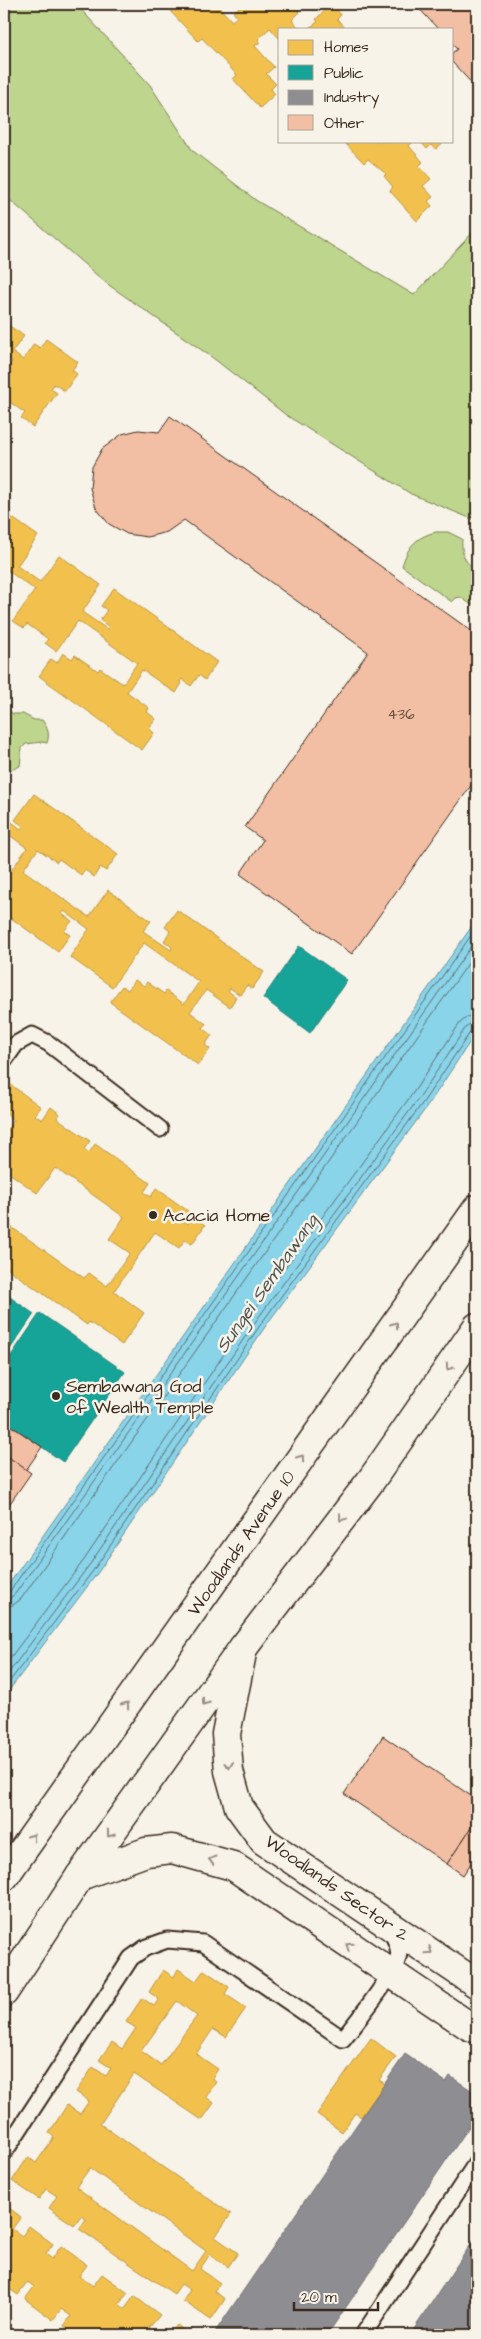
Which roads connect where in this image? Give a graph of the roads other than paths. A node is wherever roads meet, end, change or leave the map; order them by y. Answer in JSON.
{"nodes":[{"id":1,"x":4,"y":1061,"type":"edge"},
{"id":2,"x":160,"y":1129,"type":"dead end"},
{"id":3,"x":477,"y":1209,"type":"edge"},
{"id":4,"x":477,"y":1327,"type":"edge"},
{"id":5,"x":243,"y":1648,"type":"junction"},
{"id":6,"x":80,"y":1876,"type":"junction"},
{"id":7,"x":4,"y":1877,"type":"edge"},
{"id":8,"x":388,"y":1924,"type":"junction"},
{"id":9,"x":390,"y":1973,"type":"junction"},
{"id":10,"x":477,"y":1984,"type":"edge"},
{"id":11,"x":4,"y":1992,"type":"edge"},
{"id":12,"x":477,"y":2029,"type":"edge"},
{"id":13,"x":4,"y":2153,"type":"edge"},
{"id":14,"x":477,"y":2162,"type":"edge"},
{"id":15,"x":363,"y":2335,"type":"edge"}],
"edges":[{"from":1,"to":2,"type":"lane"},
{"from":7,"to":3,"type":"main road","name":"Woodlands Avenue 10","one_way":true},
{"from":4,"to":5,"type":"main road","one_way":true},
{"from":5,"to":6,"type":"main road","one_way":true},
{"from":5,"to":8,"type":"main road","name":"Woodlands Sector 2","one_way":true},
{"from":9,"to":6,"type":"main road","one_way":true},
{"from":6,"to":11,"type":"main road"},
{"from":8,"to":9,"type":"lane"},
{"from":8,"to":10,"type":"main road","name":"Woodlands Sector 2","one_way":true},
{"from":9,"to":12,"type":"main road"},
{"from":9,"to":13,"type":"lane"},
{"from":14,"to":15,"type":"lane"}]}
